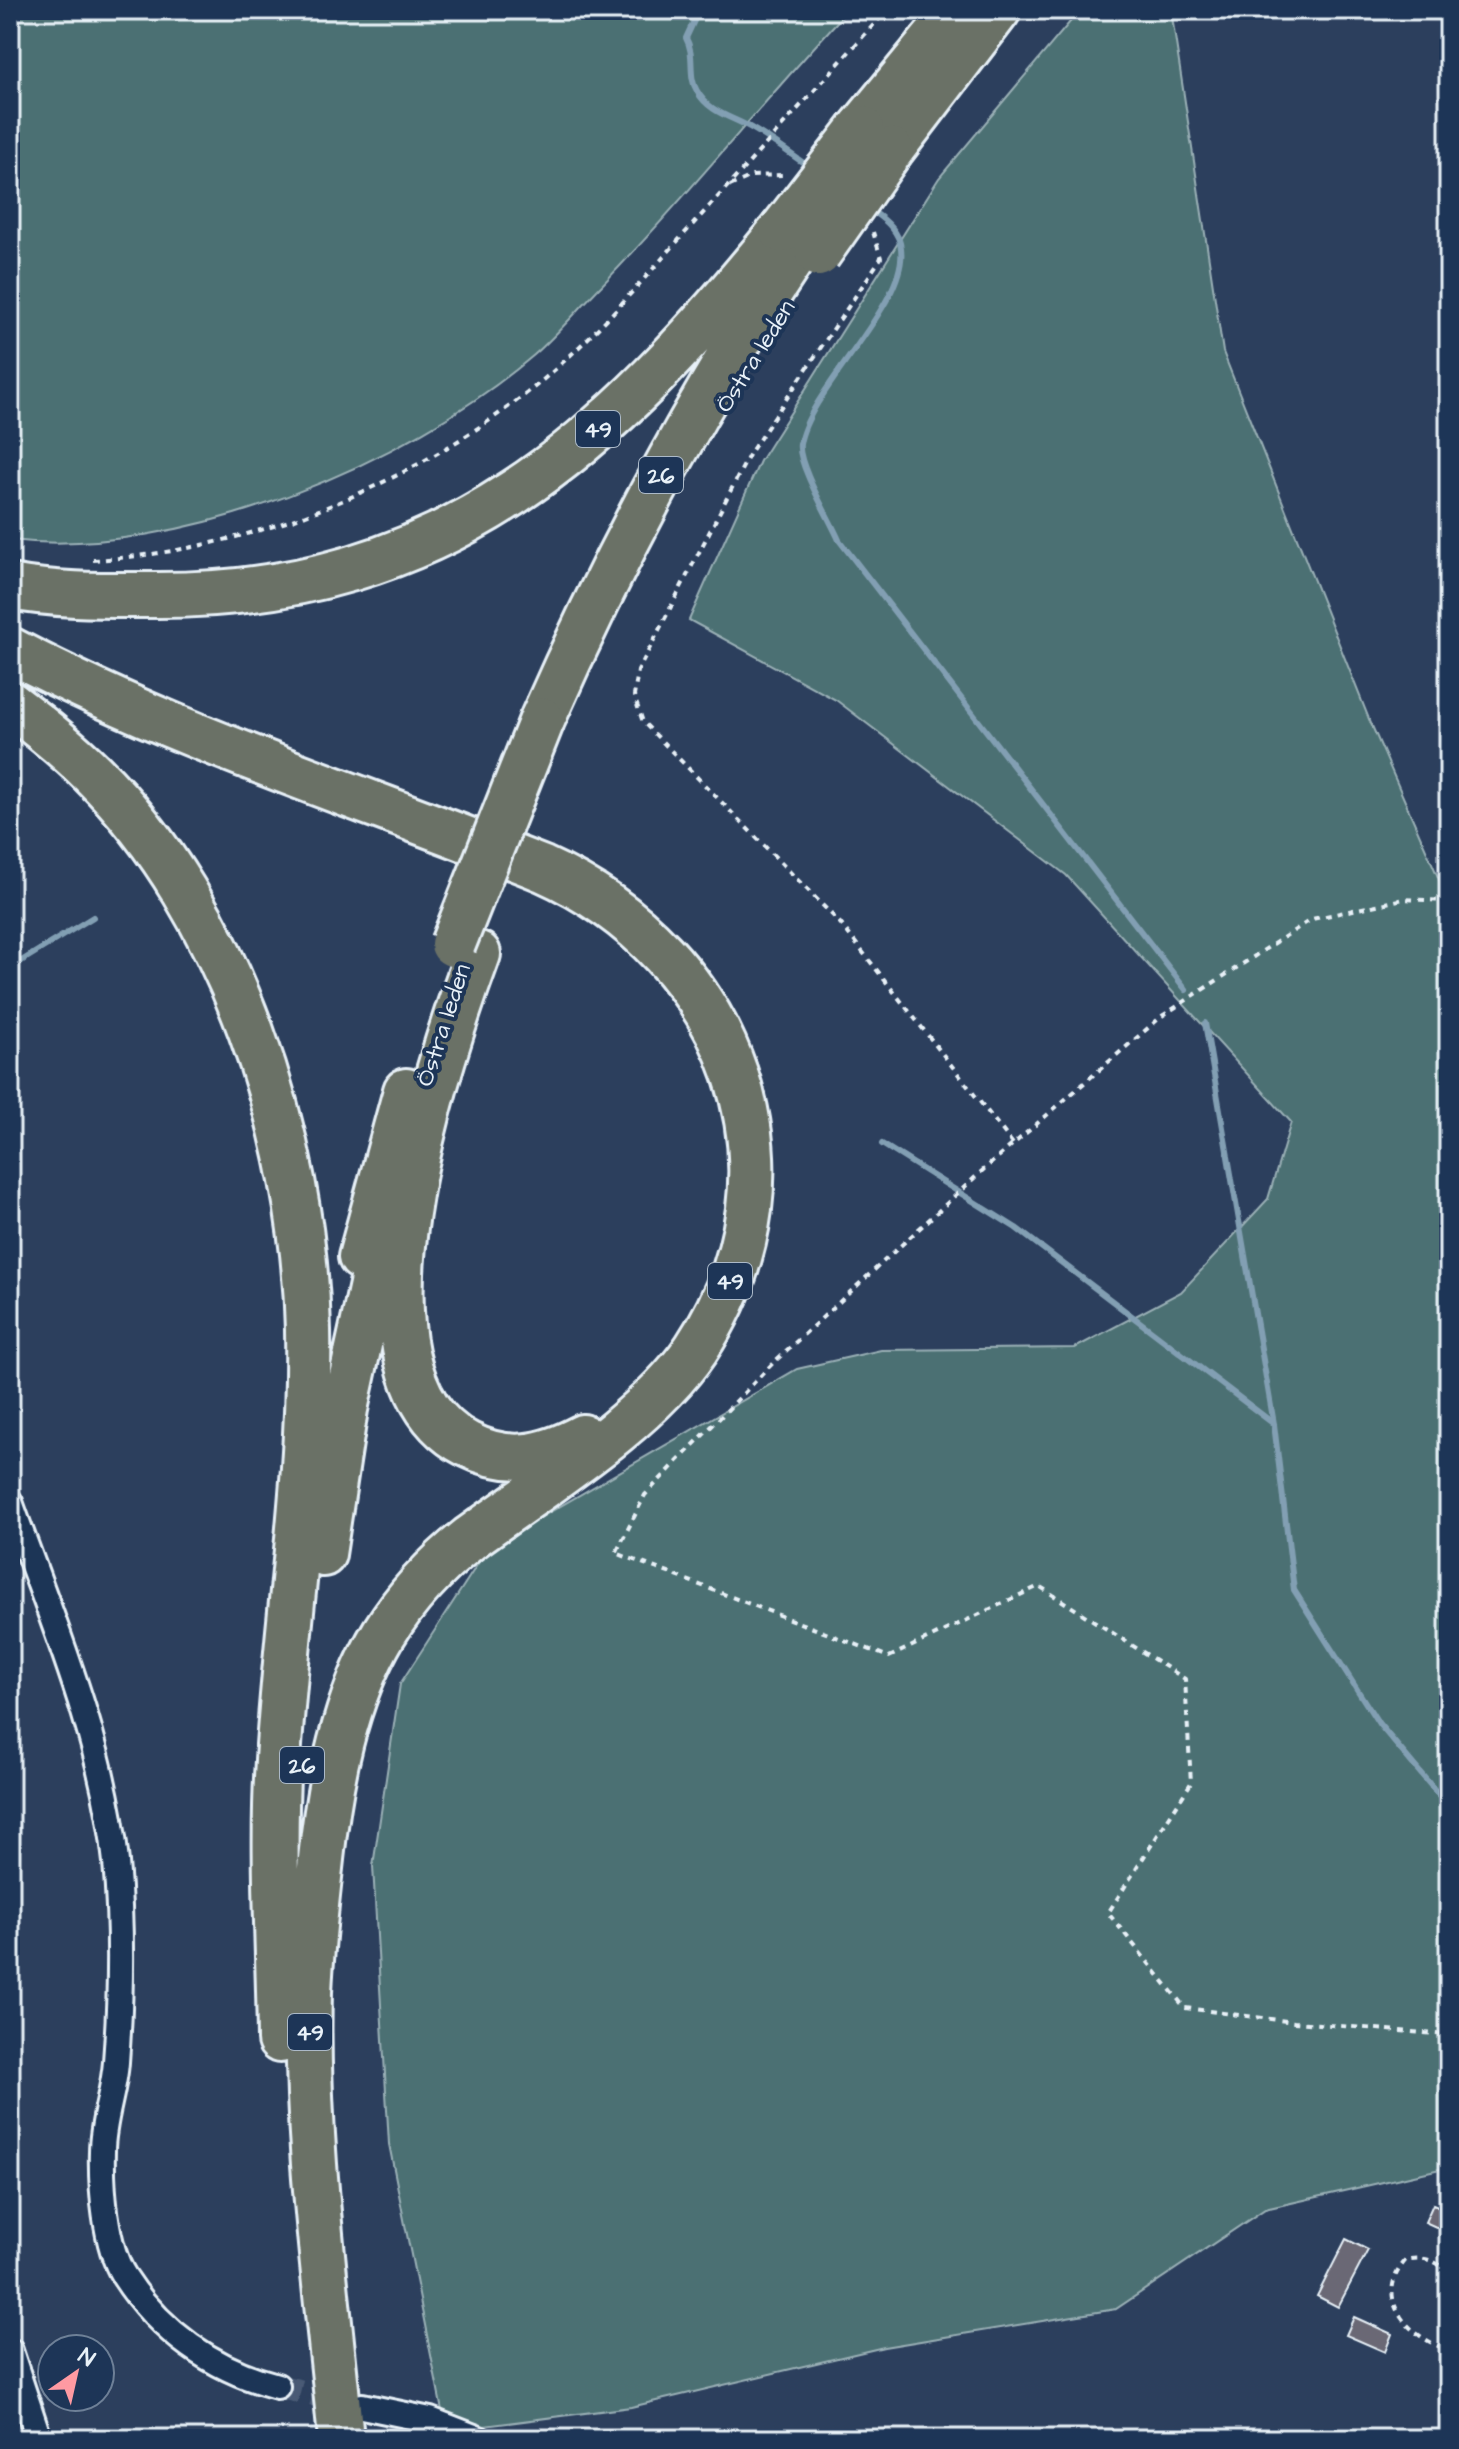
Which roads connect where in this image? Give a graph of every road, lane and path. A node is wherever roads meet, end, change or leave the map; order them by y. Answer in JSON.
{"nodes":[{"id":1,"x":887,"y":10,"type":"edge"},
{"id":2,"x":958,"y":10,"type":"edge"},
{"id":3,"x":973,"y":10,"type":"edge"},
{"id":4,"x":998,"y":10,"type":"edge"},
{"id":5,"x":876,"y":139,"type":"junction"},
{"id":6,"x":790,"y":176,"type":"dead end"},
{"id":7,"x":728,"y":187,"type":"junction"},
{"id":8,"x":869,"y":227,"type":"dead end"},
{"id":9,"x":801,"y":242,"type":"junction"},
{"id":10,"x":91,"y":560,"type":"dead end"},
{"id":11,"x":10,"y":587,"type":"edge"},
{"id":12,"x":10,"y":650,"type":"edge"},
{"id":13,"x":10,"y":664,"type":"edge"},
{"id":14,"x":10,"y":704,"type":"edge"},
{"id":15,"x":1449,"y":901,"type":"edge"},
{"id":16,"x":466,"y":950,"type":"junction"},
{"id":17,"x":1013,"y":1144,"type":"junction"},
{"id":18,"x":10,"y":1502,"type":"edge"},
{"id":19,"x":278,"y":1939,"type":"junction"},
{"id":20,"x":1449,"y":2035,"type":"edge"},
{"id":21,"x":1449,"y":2273,"type":"edge"},
{"id":22,"x":1449,"y":2350,"type":"edge"},
{"id":23,"x":10,"y":2351,"type":"edge"},
{"id":24,"x":277,"y":2386,"type":"tunnel mouth"},
{"id":25,"x":347,"y":2428,"type":"edge"},
{"id":26,"x":39,"y":2439,"type":"edge"},
{"id":27,"x":315,"y":2439,"type":"edge"},
{"id":28,"x":479,"y":2439,"type":"edge"}],
"edges":[{"from":1,"to":7,"type":"path"},
{"from":2,"to":5,"type":"highway"},
{"from":3,"to":5,"type":"highway","number":"26"},
{"from":4,"to":5,"type":"highway","number":"26"},
{"from":5,"to":9,"type":"highway","number":"26"},
{"from":6,"to":7,"type":"path"},
{"from":7,"to":10,"type":"path"},
{"from":8,"to":17,"type":"path"},
{"from":9,"to":11,"type":"highway","number":"49"},
{"from":9,"to":16,"type":"highway","number":"26","bridge":true},
{"from":12,"to":25,"type":"highway","number":"49"},
{"from":13,"to":16,"type":"highway","number":"49"},
{"from":14,"to":19,"type":"highway","number":"26"},
{"from":15,"to":17,"type":"path"},
{"from":16,"to":19,"type":"highway","number":"26"},
{"from":16,"to":25,"type":"highway","name":"Östra leden","number":"26"},
{"from":17,"to":20,"type":"path"},
{"from":18,"to":24,"type":"street"},
{"from":19,"to":27,"type":"highway","number":"26"},
{"from":21,"to":22,"type":"path"},
{"from":23,"to":26,"type":"street"},
{"from":25,"to":28,"type":"street"}]}
